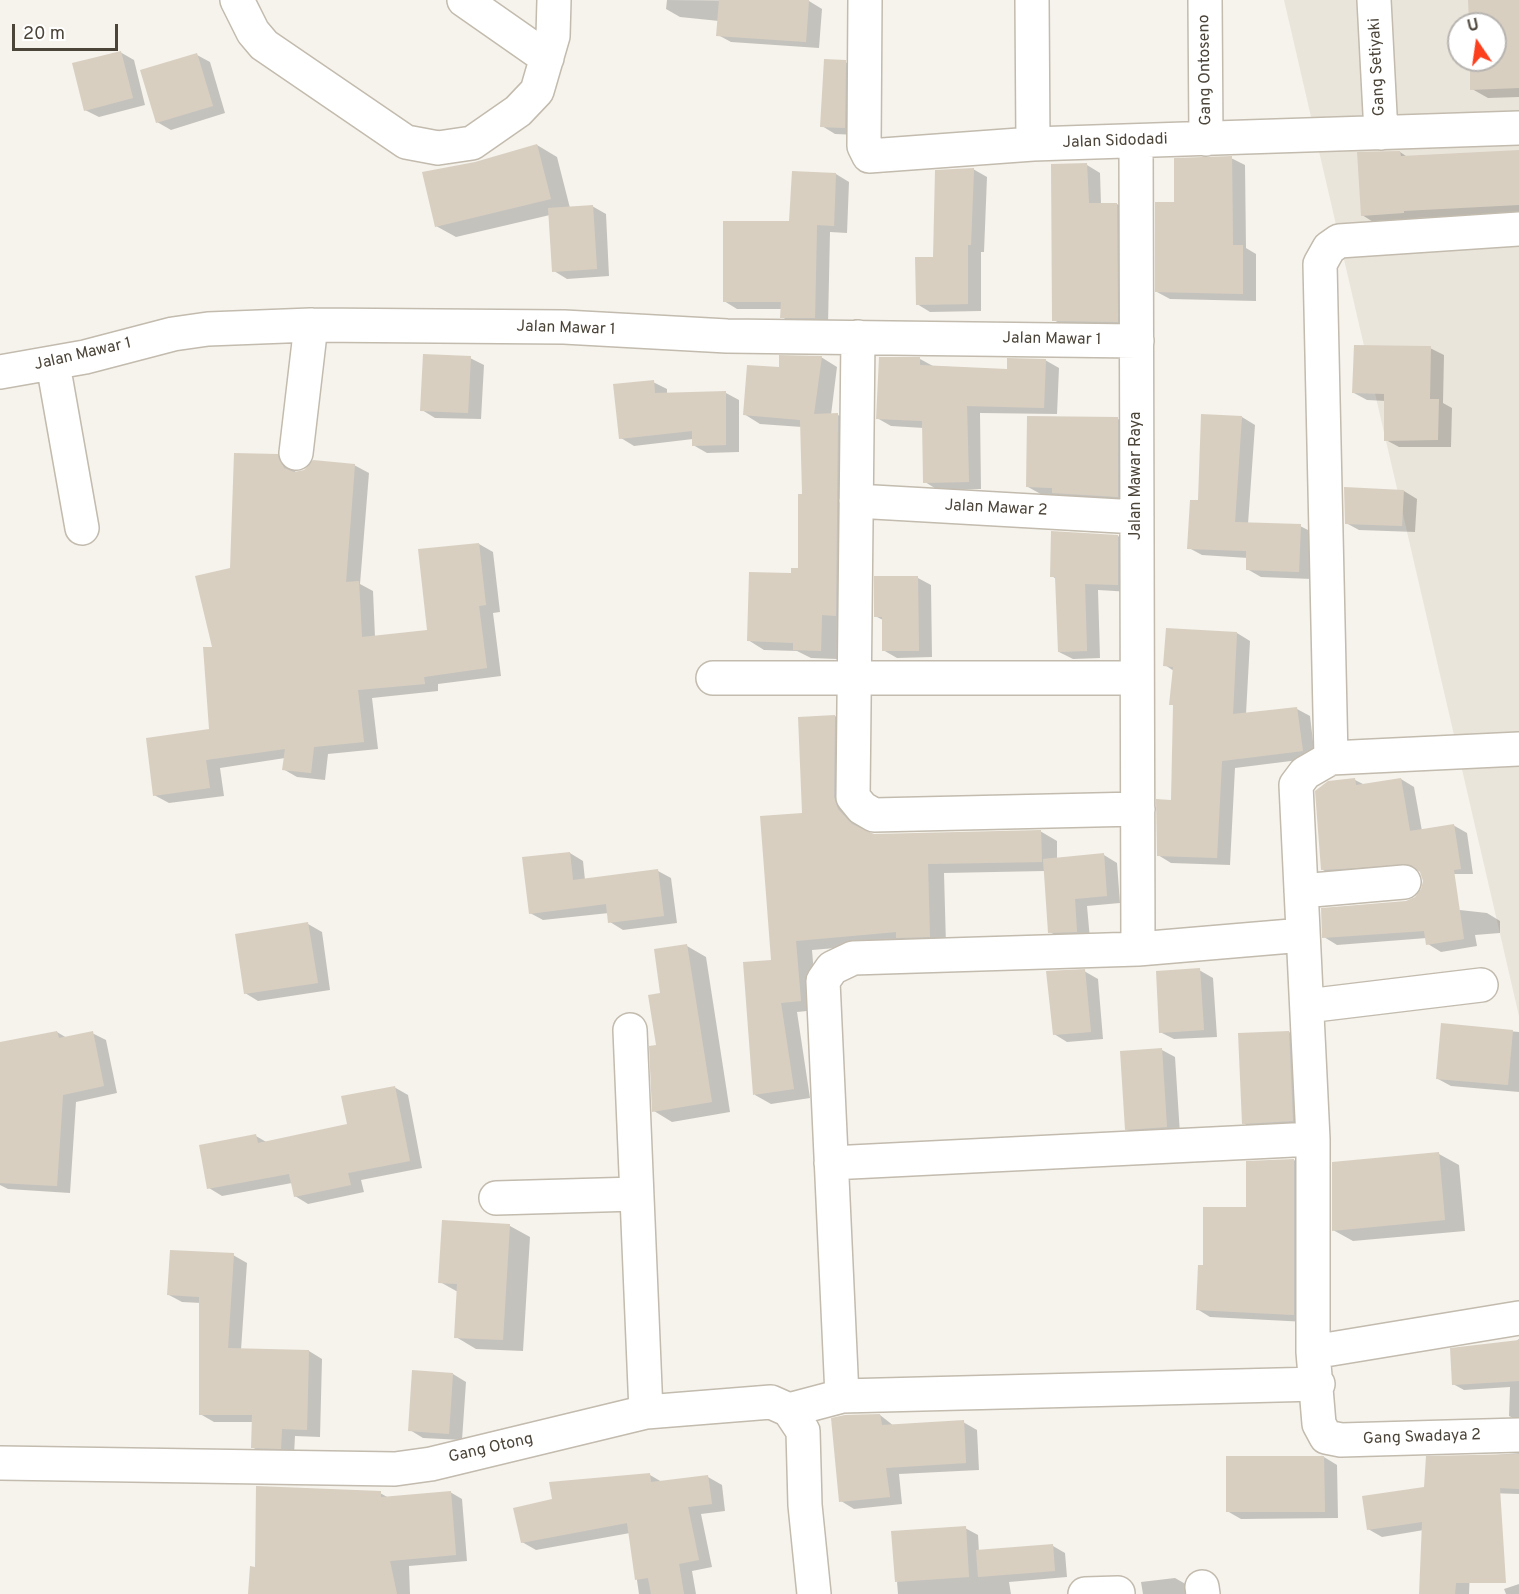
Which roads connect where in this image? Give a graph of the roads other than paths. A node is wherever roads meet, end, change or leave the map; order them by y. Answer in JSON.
{"nodes":[{"id":1,"x":237,"y":0,"type":"edge"},
{"id":2,"x":554,"y":0,"type":"edge"},
{"id":3,"x":865,"y":0,"type":"edge"},
{"id":4,"x":1032,"y":0,"type":"edge"},
{"id":5,"x":1205,"y":0,"type":"edge"},
{"id":6,"x":1374,"y":0,"type":"edge"},
{"id":7,"x":476,"y":4,"type":"edge"},
{"id":8,"x":547,"y":58,"type":"junction"},
{"id":9,"x":1519,"y":128,"type":"edge"},
{"id":10,"x":1381,"y":133,"type":"junction"},
{"id":11,"x":1206,"y":139,"type":"junction"},
{"id":12,"x":1136,"y":142,"type":"junction"},
{"id":13,"x":1033,"y":144,"type":"junction"},
{"id":14,"x":1519,"y":229,"type":"edge"},
{"id":15,"x":311,"y":325,"type":"junction"},
{"id":16,"x":858,"y":337,"type":"junction"},
{"id":17,"x":1137,"y":341,"type":"junction"},
{"id":18,"x":53,"y":364,"type":"junction"},
{"id":19,"x":0,"y":372,"type":"edge"},
{"id":20,"x":296,"y":453,"type":"dead end"},
{"id":21,"x":856,"y":501,"type":"junction"},
{"id":22,"x":1137,"y":517,"type":"junction"},
{"id":23,"x":82,"y":528,"type":"dead end"},
{"id":24,"x":854,"y":677,"type":"junction"},
{"id":25,"x":713,"y":678,"type":"dead end"},
{"id":26,"x":1137,"y":678,"type":"junction"},
{"id":27,"x":1519,"y":749,"type":"edge"},
{"id":28,"x":1332,"y":758,"type":"junction"},
{"id":29,"x":1138,"y":809,"type":"junction"},
{"id":30,"x":1404,"y":882,"type":"dead end"},
{"id":31,"x":1301,"y":891,"type":"junction"},
{"id":32,"x":1303,"y":935,"type":"junction"},
{"id":33,"x":1138,"y":949,"type":"junction"},
{"id":34,"x":1481,"y":985,"type":"dead end"},
{"id":35,"x":1307,"y":1006,"type":"junction"},
{"id":36,"x":630,"y":1030,"type":"dead end"},
{"id":37,"x":1313,"y":1139,"type":"junction"},
{"id":38,"x":831,"y":1163,"type":"junction"},
{"id":39,"x":636,"y":1194,"type":"junction"},
{"id":40,"x":496,"y":1198,"type":"dead end"},
{"id":41,"x":1519,"y":1318,"type":"edge"},
{"id":42,"x":1313,"y":1352,"type":"junction"},
{"id":43,"x":1318,"y":1384,"type":"junction"},
{"id":44,"x":842,"y":1396,"type":"junction"},
{"id":45,"x":789,"y":1410,"type":"junction"},
{"id":46,"x":646,"y":1412,"type":"junction"},
{"id":47,"x":1519,"y":1435,"type":"edge"},
{"id":48,"x":0,"y":1463,"type":"edge"},
{"id":49,"x":1118,"y":1593,"type":"edge"},
{"id":50,"x":814,"y":1594,"type":"edge"},
{"id":51,"x":1085,"y":1594,"type":"edge"}],
"edges":[{"from":1,"to":8,"type":"street"},
{"from":2,"to":8,"type":"street"},
{"from":3,"to":13,"type":"street","name":"Jalan Sidodadi"},
{"from":4,"to":13,"type":"street"},
{"from":5,"to":11,"type":"street","name":"Gang Ontoseno"},
{"from":6,"to":10,"type":"street","name":"Gang Setiyaki"},
{"from":7,"to":8,"type":"street"},
{"from":9,"to":10,"type":"street","name":"Jalan Sidodadi"},
{"from":10,"to":11,"type":"street","name":"Jalan Sidodadi"},
{"from":11,"to":12,"type":"street","name":"Jalan Sidodadi"},
{"from":12,"to":13,"type":"street","name":"Jalan Sidodadi"},
{"from":12,"to":17,"type":"street","name":"Jalan Mawar Raya"},
{"from":14,"to":28,"type":"street"},
{"from":15,"to":16,"type":"street","name":"Jalan Mawar 1"},
{"from":15,"to":18,"type":"street","name":"Jalan Mawar 1"},
{"from":15,"to":20,"type":"street"},
{"from":16,"to":17,"type":"street","name":"Jalan Mawar 1"},
{"from":16,"to":21,"type":"street"},
{"from":17,"to":22,"type":"street","name":"Jalan Mawar Raya"},
{"from":18,"to":19,"type":"street","name":"Jalan Mawar 1"},
{"from":18,"to":23,"type":"street"},
{"from":21,"to":22,"type":"street","name":"Jalan Mawar 2"},
{"from":21,"to":24,"type":"street"},
{"from":22,"to":26,"type":"street","name":"Jalan Mawar Raya"},
{"from":24,"to":25,"type":"street"},
{"from":24,"to":26,"type":"street"},
{"from":24,"to":29,"type":"street"},
{"from":26,"to":29,"type":"street","name":"Jalan Mawar Raya"},
{"from":27,"to":28,"type":"street"},
{"from":28,"to":31,"type":"street"},
{"from":29,"to":33,"type":"street","name":"Jalan Mawar Raya"},
{"from":30,"to":31,"type":"street"},
{"from":31,"to":32,"type":"street"},
{"from":32,"to":33,"type":"street"},
{"from":32,"to":35,"type":"street"},
{"from":33,"to":38,"type":"street"},
{"from":34,"to":35,"type":"street"},
{"from":35,"to":37,"type":"street"},
{"from":36,"to":39,"type":"street"},
{"from":37,"to":38,"type":"street"},
{"from":37,"to":42,"type":"street"},
{"from":38,"to":44,"type":"street"},
{"from":39,"to":40,"type":"street"},
{"from":39,"to":46,"type":"street"},
{"from":41,"to":42,"type":"street"},
{"from":42,"to":43,"type":"street"},
{"from":43,"to":44,"type":"street"},
{"from":43,"to":47,"type":"street","name":"Gang Swadaya 2"},
{"from":44,"to":45,"type":"street"},
{"from":45,"to":46,"type":"street","name":"Gang Otong"},
{"from":45,"to":50,"type":"street"},
{"from":46,"to":48,"type":"street","name":"Gang Otong"},
{"from":49,"to":51,"type":"street"}]}
